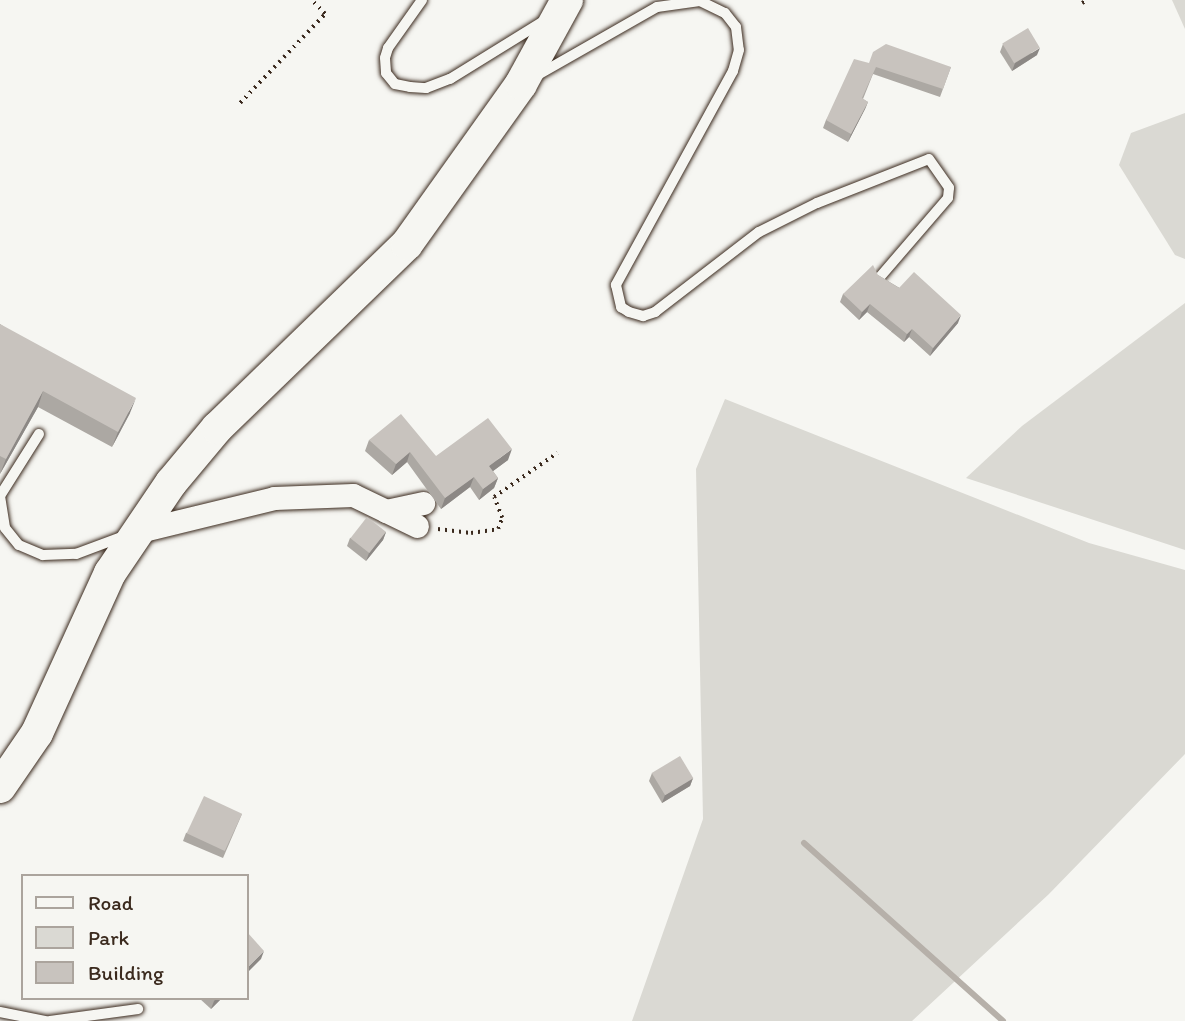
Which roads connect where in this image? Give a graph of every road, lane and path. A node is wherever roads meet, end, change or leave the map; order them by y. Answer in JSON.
{"nodes":[{"id":1,"x":312,"y":0,"type":"edge"},
{"id":2,"x":422,"y":0,"type":"edge"},
{"id":3,"x":564,"y":5,"type":"edge"},
{"id":4,"x":522,"y":84,"type":"junction"},
{"id":5,"x":240,"y":103,"type":"dead end"},
{"id":6,"x":880,"y":277,"type":"edge"},
{"id":7,"x":39,"y":433,"type":"dead end"},
{"id":8,"x":557,"y":453,"type":"dead end"},
{"id":9,"x":423,"y":503,"type":"dead end"},
{"id":10,"x":387,"y":511,"type":"junction"},
{"id":11,"x":417,"y":526,"type":"joint"},
{"id":12,"x":139,"y":531,"type":"junction"},
{"id":13,"x":0,"y":787,"type":"edge"},
{"id":14,"x":138,"y":1009,"type":"dead end"},
{"id":15,"x":0,"y":1013,"type":"edge"},
{"id":16,"x":48,"y":1021,"type":"edge"}],
"edges":[{"from":1,"to":5,"type":"path"},
{"from":2,"to":3,"type":"lane"},
{"from":3,"to":4,"type":"main road"},
{"from":4,"to":6,"type":"lane"},
{"from":4,"to":12,"type":"main road"},
{"from":7,"to":12,"type":"lane"},
{"from":8,"to":11,"type":"path"},
{"from":9,"to":10,"type":"street"},
{"from":10,"to":11,"type":"street"},
{"from":10,"to":12,"type":"street"},
{"from":12,"to":13,"type":"main road"},
{"from":14,"to":16,"type":"lane"},
{"from":15,"to":16,"type":"lane"}]}
